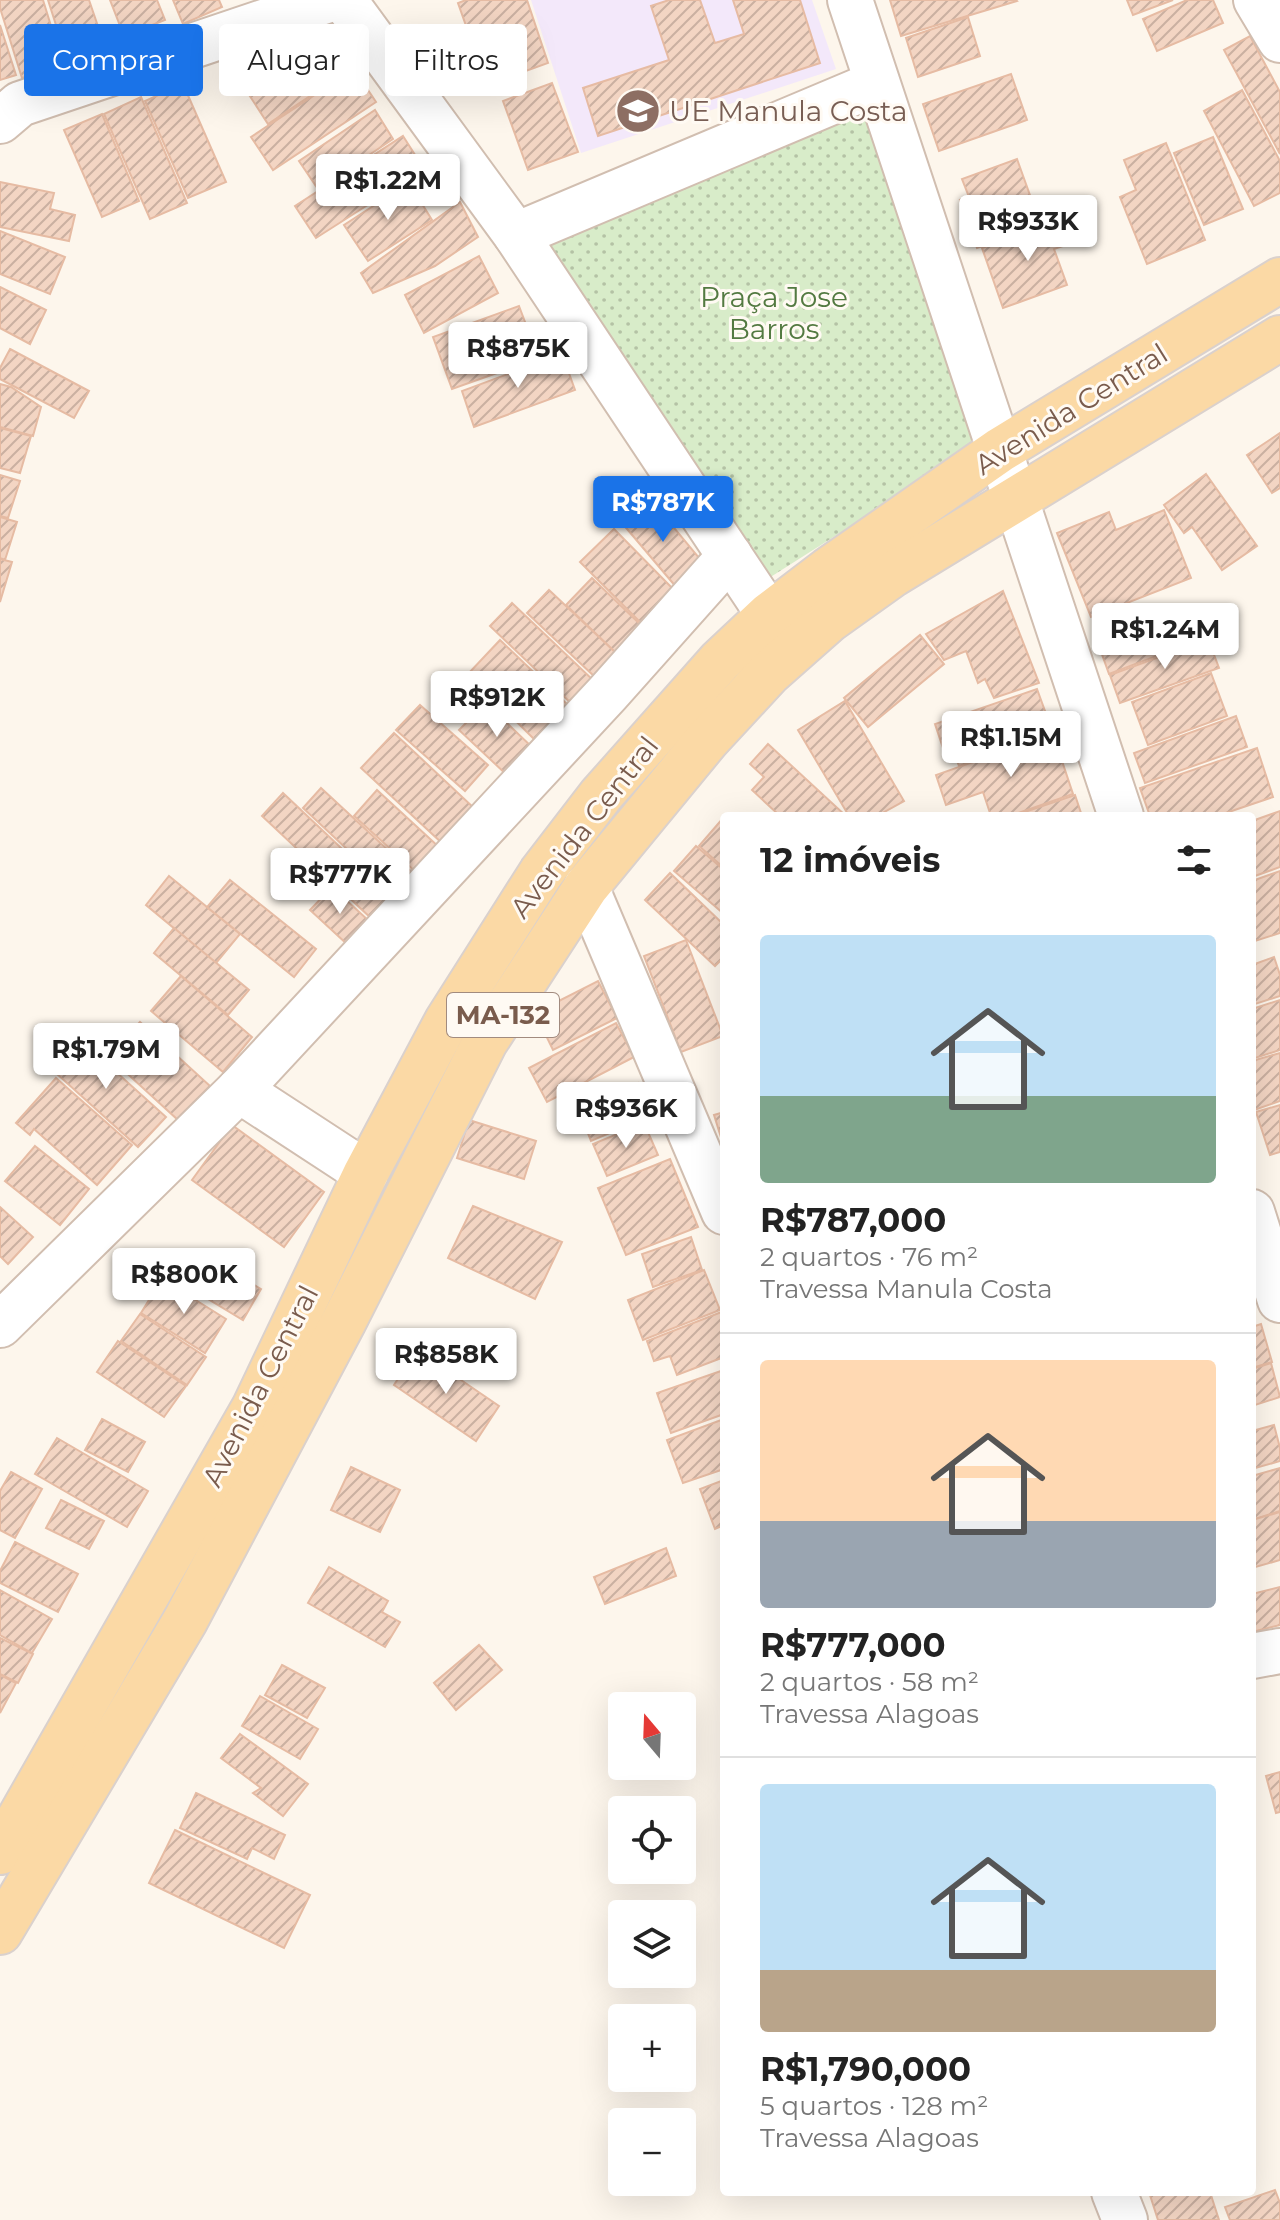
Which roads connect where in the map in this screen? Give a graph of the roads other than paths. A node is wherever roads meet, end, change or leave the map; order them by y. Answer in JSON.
{"nodes":[{"id":1,"x":329,"y":0,"type":"edge"},
{"id":2,"x":344,"y":0,"type":"edge"},
{"id":3,"x":850,"y":0,"type":"edge"},
{"id":4,"x":1256,"y":0,"type":"edge"},
{"id":5,"x":1280,"y":40,"type":"edge"},
{"id":6,"x":877,"y":83,"type":"junction"},
{"id":7,"x":7,"y":111,"type":"edge"},
{"id":8,"x":516,"y":235,"type":"junction"},
{"id":9,"x":1280,"y":280,"type":"edge"},
{"id":10,"x":1280,"y":338,"type":"edge"},
{"id":11,"x":1000,"y":450,"type":"junction"},
{"id":12,"x":1014,"y":498,"type":"junction"},
{"id":13,"x":730,"y":556,"type":"junction"},
{"id":14,"x":769,"y":615,"type":"junction"},
{"id":15,"x":1120,"y":812,"type":"edge"},
{"id":16,"x":586,"y":887,"type":"junction"},
{"id":17,"x":447,"y":1021,"type":"junction"},
{"id":18,"x":485,"y":1042,"type":"junction"},
{"id":19,"x":239,"y":1090,"type":"junction"},
{"id":20,"x":366,"y":1173,"type":"junction"},
{"id":21,"x":720,"y":1203,"type":"edge"},
{"id":22,"x":1256,"y":1225,"type":"edge"},
{"id":23,"x":1280,"y":1300,"type":"edge"},
{"id":24,"x":0,"y":1325,"type":"edge"},
{"id":25,"x":1280,"y":1651,"type":"edge"},
{"id":26,"x":1256,"y":1655,"type":"edge"},
{"id":27,"x":1,"y":1847,"type":"edge"},
{"id":28,"x":0,"y":1932,"type":"edge"},
{"id":29,"x":1116,"y":2196,"type":"edge"},
{"id":30,"x":1125,"y":2220,"type":"edge"}],
"edges":[{"from":1,"to":7,"type":"street"},
{"from":2,"to":8,"type":"street"},
{"from":3,"to":6,"type":"street"},
{"from":4,"to":5,"type":"street"},
{"from":6,"to":8,"type":"street"},
{"from":6,"to":11,"type":"street"},
{"from":8,"to":13,"type":"street"},
{"from":9,"to":11,"type":"main road","name":"Avenida Central","number":"MA-132"},
{"from":10,"to":12,"type":"main road","number":"MA-132"},
{"from":11,"to":12,"type":"street"},
{"from":11,"to":14,"type":"main road","name":"Avenida Central","number":"MA-132"},
{"from":12,"to":15,"type":"street"},
{"from":12,"to":16,"type":"main road","number":"MA-132"},
{"from":13,"to":14,"type":"street"},
{"from":13,"to":19,"type":"street"},
{"from":14,"to":17,"type":"main road","name":"Avenida Central","number":"MA-132"},
{"from":16,"to":18,"type":"main road","number":"MA-132"},
{"from":16,"to":21,"type":"street"},
{"from":17,"to":18,"type":"main road"},
{"from":17,"to":20,"type":"main road","name":"Avenida Central","number":"MA-132"},
{"from":18,"to":28,"type":"main road","number":"MA-132"},
{"from":19,"to":20,"type":"street"},
{"from":19,"to":24,"type":"street"},
{"from":20,"to":27,"type":"main road","name":"Avenida Central","number":"MA-132"},
{"from":22,"to":23,"type":"street"},
{"from":25,"to":26,"type":"street"},
{"from":29,"to":30,"type":"street"}]}
